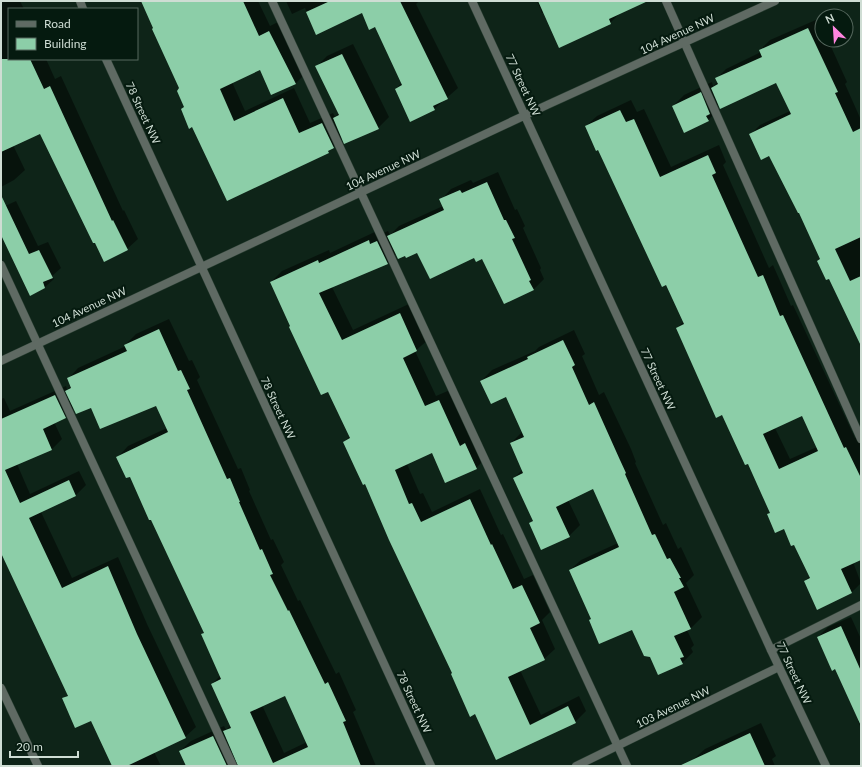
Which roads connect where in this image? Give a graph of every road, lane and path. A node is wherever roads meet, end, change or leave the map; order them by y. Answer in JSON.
{"nodes":[{"id":1,"x":272,"y":1,"type":"edge"},
{"id":2,"x":472,"y":1,"type":"edge"},
{"id":3,"x":666,"y":1,"type":"edge"},
{"id":4,"x":775,"y":1,"type":"edge"},
{"id":5,"x":685,"y":42,"type":"junction"},
{"id":6,"x":106,"y":60,"type":"edge"},
{"id":7,"x":525,"y":116,"type":"junction"},
{"id":8,"x":362,"y":193,"type":"junction"},
{"id":9,"x":1,"y":265,"type":"edge"},
{"id":10,"x":202,"y":267,"type":"junction"},
{"id":11,"x":38,"y":344,"type":"junction"},
{"id":12,"x":1,"y":361,"type":"edge"},
{"id":13,"x":861,"y":439,"type":"edge"},
{"id":14,"x":861,"y":605,"type":"edge"},
{"id":15,"x":771,"y":650,"type":"junction"},
{"id":16,"x":779,"y":667,"type":"junction"},
{"id":17,"x":1,"y":688,"type":"edge"},
{"id":18,"x":618,"y":746,"type":"junction"},
{"id":19,"x":38,"y":766,"type":"edge"},
{"id":20,"x":233,"y":766,"type":"edge"},
{"id":21,"x":431,"y":766,"type":"edge"},
{"id":22,"x":576,"y":766,"type":"edge"},
{"id":23,"x":627,"y":766,"type":"edge"},
{"id":24,"x":826,"y":766,"type":"edge"}],
"edges":[{"from":1,"to":8,"type":"street"},
{"from":2,"to":7,"type":"street","name":"77 Street NW"},
{"from":3,"to":5,"type":"street"},
{"from":4,"to":5,"type":"street","name":"104 Avenue NW"},
{"from":5,"to":7,"type":"street","name":"104 Avenue NW"},
{"from":5,"to":13,"type":"street"},
{"from":6,"to":10,"type":"street","name":"78 Street NW"},
{"from":7,"to":8,"type":"street","name":"104 Avenue NW"},
{"from":7,"to":15,"type":"street","name":"77 Street NW"},
{"from":8,"to":10,"type":"street","name":"104 Avenue NW"},
{"from":8,"to":18,"type":"street"},
{"from":9,"to":11,"type":"street"},
{"from":10,"to":11,"type":"street","name":"104 Avenue NW"},
{"from":10,"to":21,"type":"street","name":"78 Street NW"},
{"from":11,"to":12,"type":"street","name":"104 Avenue NW"},
{"from":11,"to":20,"type":"street"},
{"from":14,"to":15,"type":"street"},
{"from":15,"to":16,"type":"street","name":"77 Street NW"},
{"from":16,"to":18,"type":"street","name":"103 Avenue NW"},
{"from":16,"to":24,"type":"street","name":"77 Street NW"},
{"from":17,"to":19,"type":"street"},
{"from":18,"to":22,"type":"street","name":"103 Avenue NW"},
{"from":18,"to":23,"type":"street"}]}
